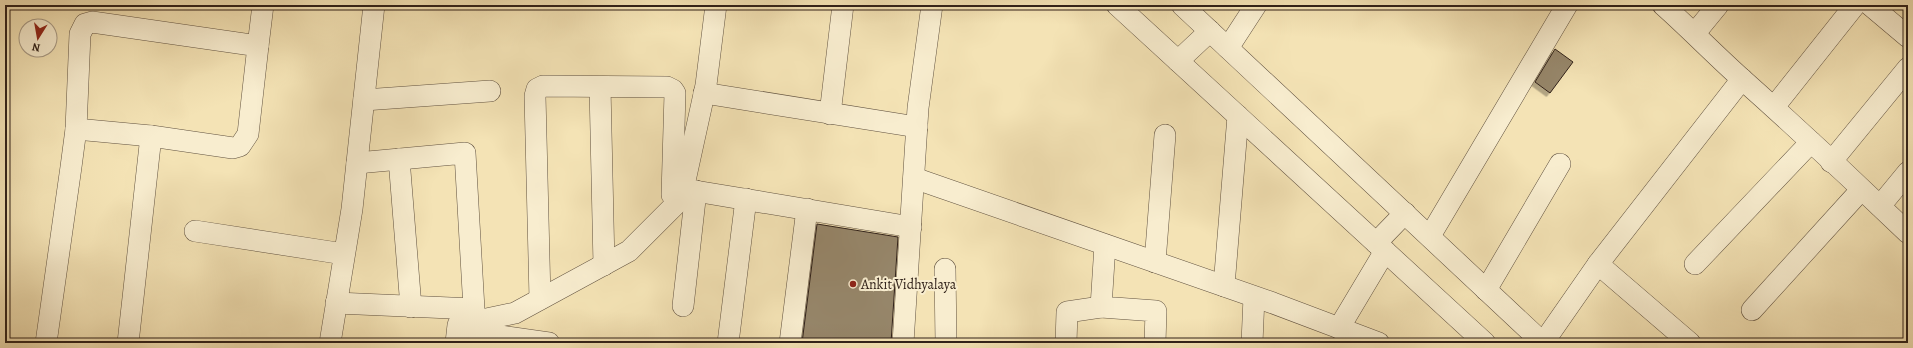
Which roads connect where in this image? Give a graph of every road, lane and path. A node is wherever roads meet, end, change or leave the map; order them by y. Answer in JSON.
{"nodes":[{"id":1,"x":263,"y":5,"type":"edge"},
{"id":2,"x":374,"y":5,"type":"edge"},
{"id":3,"x":716,"y":5,"type":"edge"},
{"id":4,"x":843,"y":5,"type":"edge"},
{"id":5,"x":932,"y":5,"type":"edge"},
{"id":6,"x":1118,"y":5,"type":"edge"},
{"id":7,"x":1182,"y":5,"type":"edge"},
{"id":8,"x":1256,"y":5,"type":"edge"},
{"id":9,"x":1567,"y":5,"type":"edge"},
{"id":10,"x":1663,"y":5,"type":"edge"},
{"id":11,"x":1718,"y":5,"type":"edge"},
{"id":12,"x":1855,"y":5,"type":"edge"},
{"id":13,"x":1870,"y":5,"type":"edge"},
{"id":14,"x":1210,"y":31,"type":"junction"},
{"id":15,"x":1695,"y":33,"type":"junction"},
{"id":16,"x":1908,"y":37,"type":"edge"},
{"id":17,"x":258,"y":46,"type":"junction"},
{"id":18,"x":1228,"y":48,"type":"junction"},
{"id":19,"x":1178,"y":61,"type":"junction"},
{"id":20,"x":1908,"y":68,"type":"edge"},
{"id":21,"x":1742,"y":79,"type":"junction"},
{"id":22,"x":600,"y":87,"type":"junction"},
{"id":23,"x":490,"y":91,"type":"dead end"},
{"id":24,"x":704,"y":93,"type":"junction"},
{"id":25,"x":364,"y":100,"type":"junction"},
{"id":26,"x":1774,"y":107,"type":"junction"},
{"id":27,"x":830,"y":114,"type":"junction"},
{"id":28,"x":1238,"y":116,"type":"junction"},
{"id":29,"x":917,"y":127,"type":"junction"},
{"id":30,"x":76,"y":128,"type":"junction"},
{"id":31,"x":1165,"y":135,"type":"dead end"},
{"id":32,"x":151,"y":136,"type":"junction"},
{"id":33,"x":1811,"y":142,"type":"junction"},
{"id":34,"x":399,"y":159,"type":"junction"},
{"id":35,"x":1831,"y":162,"type":"junction"},
{"id":36,"x":357,"y":163,"type":"junction"},
{"id":37,"x":1560,"y":164,"type":"dead end"},
{"id":38,"x":1908,"y":172,"type":"edge"},
{"id":39,"x":914,"y":178,"type":"junction"},
{"id":40,"x":689,"y":190,"type":"junction"},
{"id":41,"x":1862,"y":190,"type":"junction"},
{"id":42,"x":746,"y":199,"type":"junction"},
{"id":43,"x":1880,"y":206,"type":"junction"},
{"id":44,"x":672,"y":208,"type":"junction"},
{"id":45,"x":807,"y":209,"type":"junction"},
{"id":46,"x":1405,"y":213,"type":"junction"},
{"id":47,"x":911,"y":227,"type":"junction"},
{"id":48,"x":195,"y":231,"type":"dead end"},
{"id":49,"x":1908,"y":233,"type":"edge"},
{"id":50,"x":1430,"y":236,"type":"junction"},
{"id":51,"x":1105,"y":244,"type":"junction"},
{"id":52,"x":1381,"y":247,"type":"junction"},
{"id":53,"x":344,"y":254,"type":"junction"},
{"id":54,"x":1154,"y":262,"type":"junction"},
{"id":55,"x":1598,"y":264,"type":"junction"},
{"id":56,"x":1695,"y":264,"type":"dead end"},
{"id":57,"x":604,"y":265,"type":"junction"},
{"id":58,"x":945,"y":269,"type":"dead end"},
{"id":59,"x":1224,"y":286,"type":"junction"},
{"id":60,"x":1486,"y":290,"type":"junction"},
{"id":61,"x":1254,"y":297,"type":"junction"},
{"id":62,"x":540,"y":299,"type":"junction"},
{"id":63,"x":336,"y":303,"type":"junction"},
{"id":64,"x":683,"y":306,"type":"dead end"},
{"id":65,"x":412,"y":307,"type":"junction"},
{"id":66,"x":1101,"y":307,"type":"junction"},
{"id":67,"x":1752,"y":310,"type":"dead end"},
{"id":68,"x":1340,"y":328,"type":"junction"},
{"id":69,"x":457,"y":337,"type":"edge"},
{"id":70,"x":46,"y":343,"type":"edge"},
{"id":71,"x":128,"y":343,"type":"edge"},
{"id":72,"x":330,"y":343,"type":"edge"},
{"id":73,"x":549,"y":343,"type":"edge"},
{"id":74,"x":728,"y":343,"type":"edge"},
{"id":75,"x":790,"y":343,"type":"edge"},
{"id":76,"x":904,"y":343,"type":"edge"},
{"id":77,"x":946,"y":343,"type":"edge"},
{"id":78,"x":1066,"y":343,"type":"edge"},
{"id":79,"x":1155,"y":343,"type":"edge"},
{"id":80,"x":1252,"y":343,"type":"edge"},
{"id":81,"x":1379,"y":343,"type":"edge"},
{"id":82,"x":1485,"y":343,"type":"edge"},
{"id":83,"x":1543,"y":343,"type":"edge"},
{"id":84,"x":1690,"y":343,"type":"edge"}],
"edges":[{"from":1,"to":17,"type":"street"},
{"from":2,"to":25,"type":"street"},
{"from":3,"to":24,"type":"street"},
{"from":4,"to":27,"type":"street"},
{"from":5,"to":29,"type":"street"},
{"from":6,"to":19,"type":"street"},
{"from":7,"to":14,"type":"street"},
{"from":8,"to":18,"type":"street"},
{"from":9,"to":50,"type":"street"},
{"from":10,"to":15,"type":"street"},
{"from":11,"to":15,"type":"street"},
{"from":12,"to":26,"type":"street"},
{"from":13,"to":16,"type":"street"},
{"from":14,"to":18,"type":"street"},
{"from":14,"to":19,"type":"street"},
{"from":15,"to":21,"type":"street"},
{"from":17,"to":30,"type":"street"},
{"from":17,"to":32,"type":"street"},
{"from":18,"to":46,"type":"street"},
{"from":19,"to":28,"type":"street"},
{"from":20,"to":35,"type":"street"},
{"from":21,"to":26,"type":"street"},
{"from":21,"to":55,"type":"street"},
{"from":22,"to":44,"type":"street"},
{"from":22,"to":57,"type":"street"},
{"from":22,"to":62,"type":"street"},
{"from":23,"to":25,"type":"street"},
{"from":24,"to":27,"type":"street"},
{"from":24,"to":40,"type":"street"},
{"from":25,"to":36,"type":"street"},
{"from":26,"to":33,"type":"street"},
{"from":27,"to":29,"type":"street"},
{"from":28,"to":52,"type":"street"},
{"from":28,"to":59,"type":"street"},
{"from":29,"to":39,"type":"street"},
{"from":30,"to":32,"type":"street"},
{"from":30,"to":70,"type":"street"},
{"from":31,"to":54,"type":"street"},
{"from":32,"to":71,"type":"street"},
{"from":33,"to":35,"type":"street"},
{"from":33,"to":56,"type":"street"},
{"from":34,"to":36,"type":"street"},
{"from":34,"to":65,"type":"street"},
{"from":34,"to":65,"type":"street"},
{"from":35,"to":41,"type":"street"},
{"from":36,"to":53,"type":"street"},
{"from":37,"to":60,"type":"street"},
{"from":38,"to":43,"type":"street"},
{"from":39,"to":47,"type":"street"},
{"from":39,"to":51,"type":"street"},
{"from":40,"to":42,"type":"street"},
{"from":40,"to":44,"type":"street"},
{"from":40,"to":64,"type":"street"},
{"from":41,"to":43,"type":"street"},
{"from":41,"to":67,"type":"street"},
{"from":42,"to":45,"type":"street"},
{"from":42,"to":74,"type":"street"},
{"from":43,"to":49,"type":"street"},
{"from":44,"to":57,"type":"street"},
{"from":45,"to":47,"type":"street"},
{"from":45,"to":75,"type":"street"},
{"from":46,"to":50,"type":"street"},
{"from":46,"to":52,"type":"street"},
{"from":47,"to":76,"type":"street"},
{"from":48,"to":53,"type":"street"},
{"from":50,"to":60,"type":"street"},
{"from":51,"to":54,"type":"street"},
{"from":51,"to":66,"type":"street"},
{"from":52,"to":68,"type":"street"},
{"from":52,"to":82,"type":"street"},
{"from":53,"to":63,"type":"street"},
{"from":54,"to":59,"type":"street"},
{"from":55,"to":83,"type":"street"},
{"from":55,"to":84,"type":"street"},
{"from":57,"to":62,"type":"street"},
{"from":58,"to":77,"type":"street"},
{"from":59,"to":61,"type":"street"},
{"from":60,"to":83,"type":"street"},
{"from":61,"to":68,"type":"street"},
{"from":61,"to":80,"type":"street"},
{"from":62,"to":69,"type":"street"},
{"from":63,"to":65,"type":"street"},
{"from":63,"to":72,"type":"street"},
{"from":66,"to":78,"type":"street"},
{"from":66,"to":79,"type":"street"},
{"from":68,"to":81,"type":"street"},
{"from":69,"to":73,"type":"street"}]}
